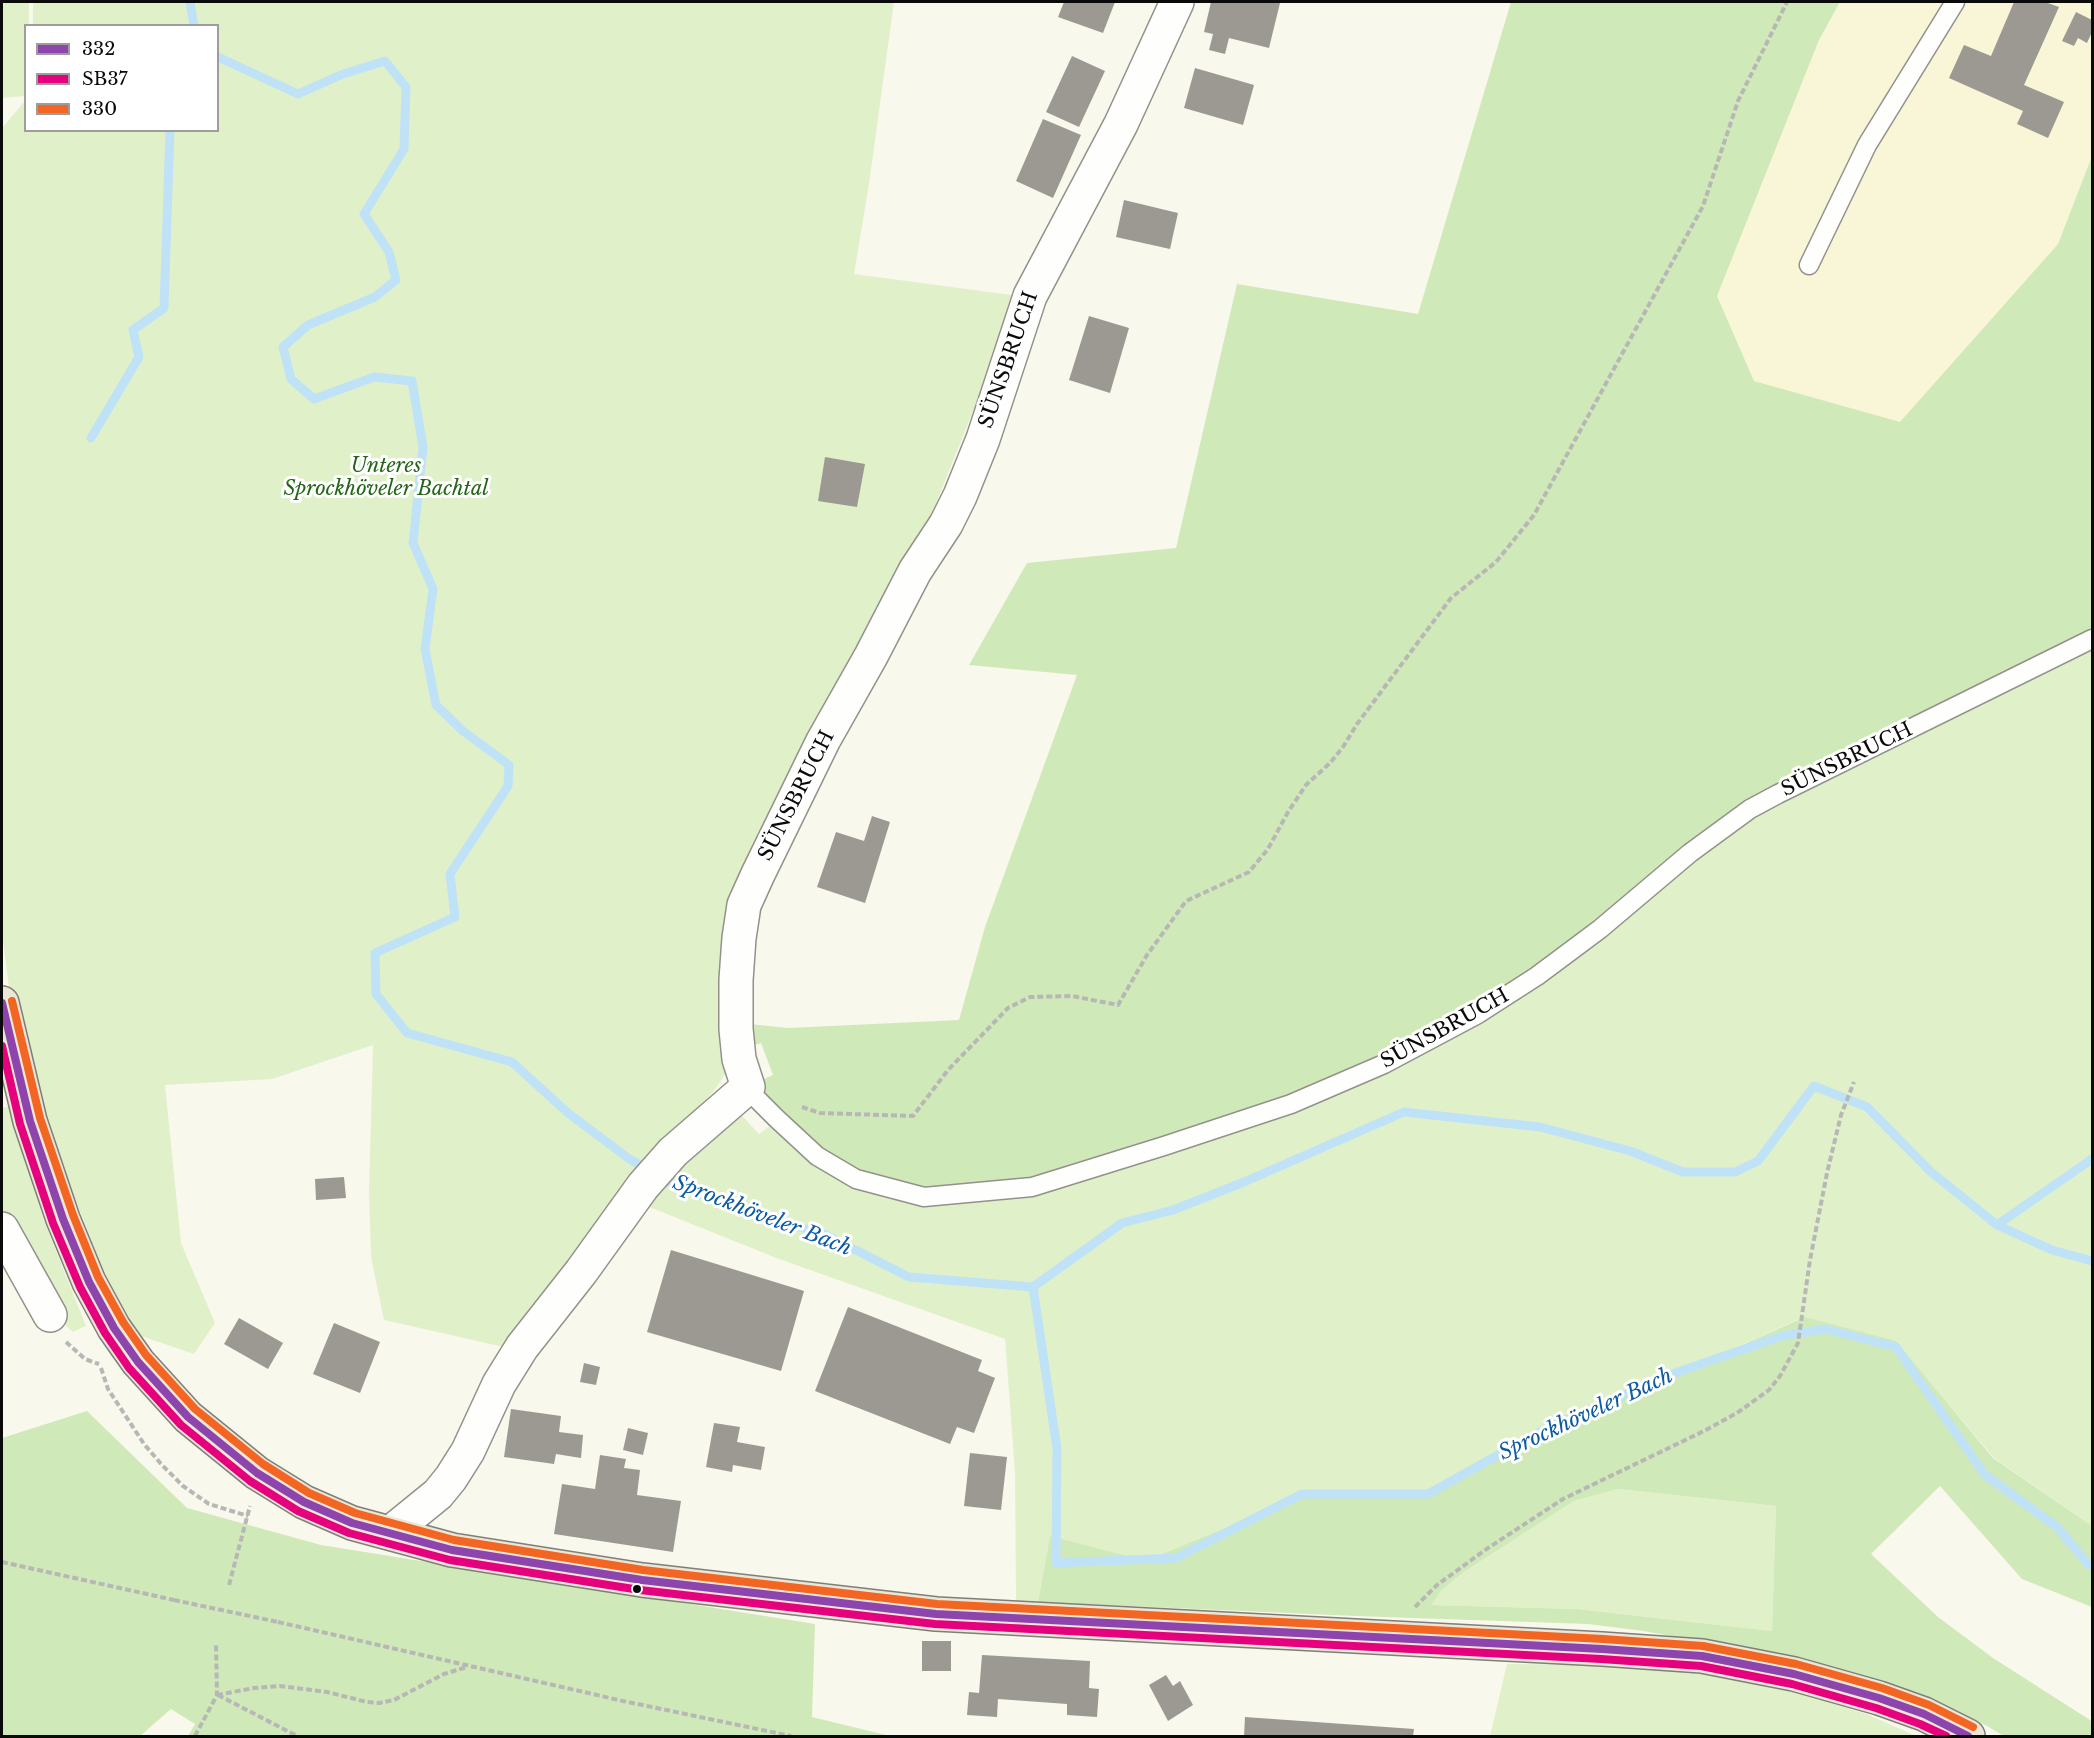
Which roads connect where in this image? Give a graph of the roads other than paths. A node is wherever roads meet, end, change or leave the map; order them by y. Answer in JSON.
{"nodes":[{"id":1,"x":1177,"y":2,"type":"edge"},
{"id":2,"x":1955,"y":2,"type":"edge"},
{"id":3,"x":1809,"y":265,"type":"dead end"},
{"id":4,"x":2092,"y":639,"type":"edge"},
{"id":5,"x":2,"y":1003,"type":"edge"},
{"id":6,"x":749,"y":1090,"type":"junction"},
{"id":7,"x":2,"y":1229,"type":"edge"},
{"id":8,"x":50,"y":1315,"type":"dead end"},
{"id":9,"x":390,"y":1533,"type":"junction"},
{"id":10,"x":1968,"y":1737,"type":"edge"}],
"edges":[{"from":1,"to":6,"type":"street","name":"SÜNSBRUCH"},
{"from":2,"to":3,"type":"lane"},
{"from":4,"to":6,"type":"lane","name":"SÜNSBRUCH"},
{"from":5,"to":9,"type":"main road"},
{"from":6,"to":9,"type":"street"},
{"from":7,"to":8,"type":"street"},
{"from":9,"to":10,"type":"main road"}]}
